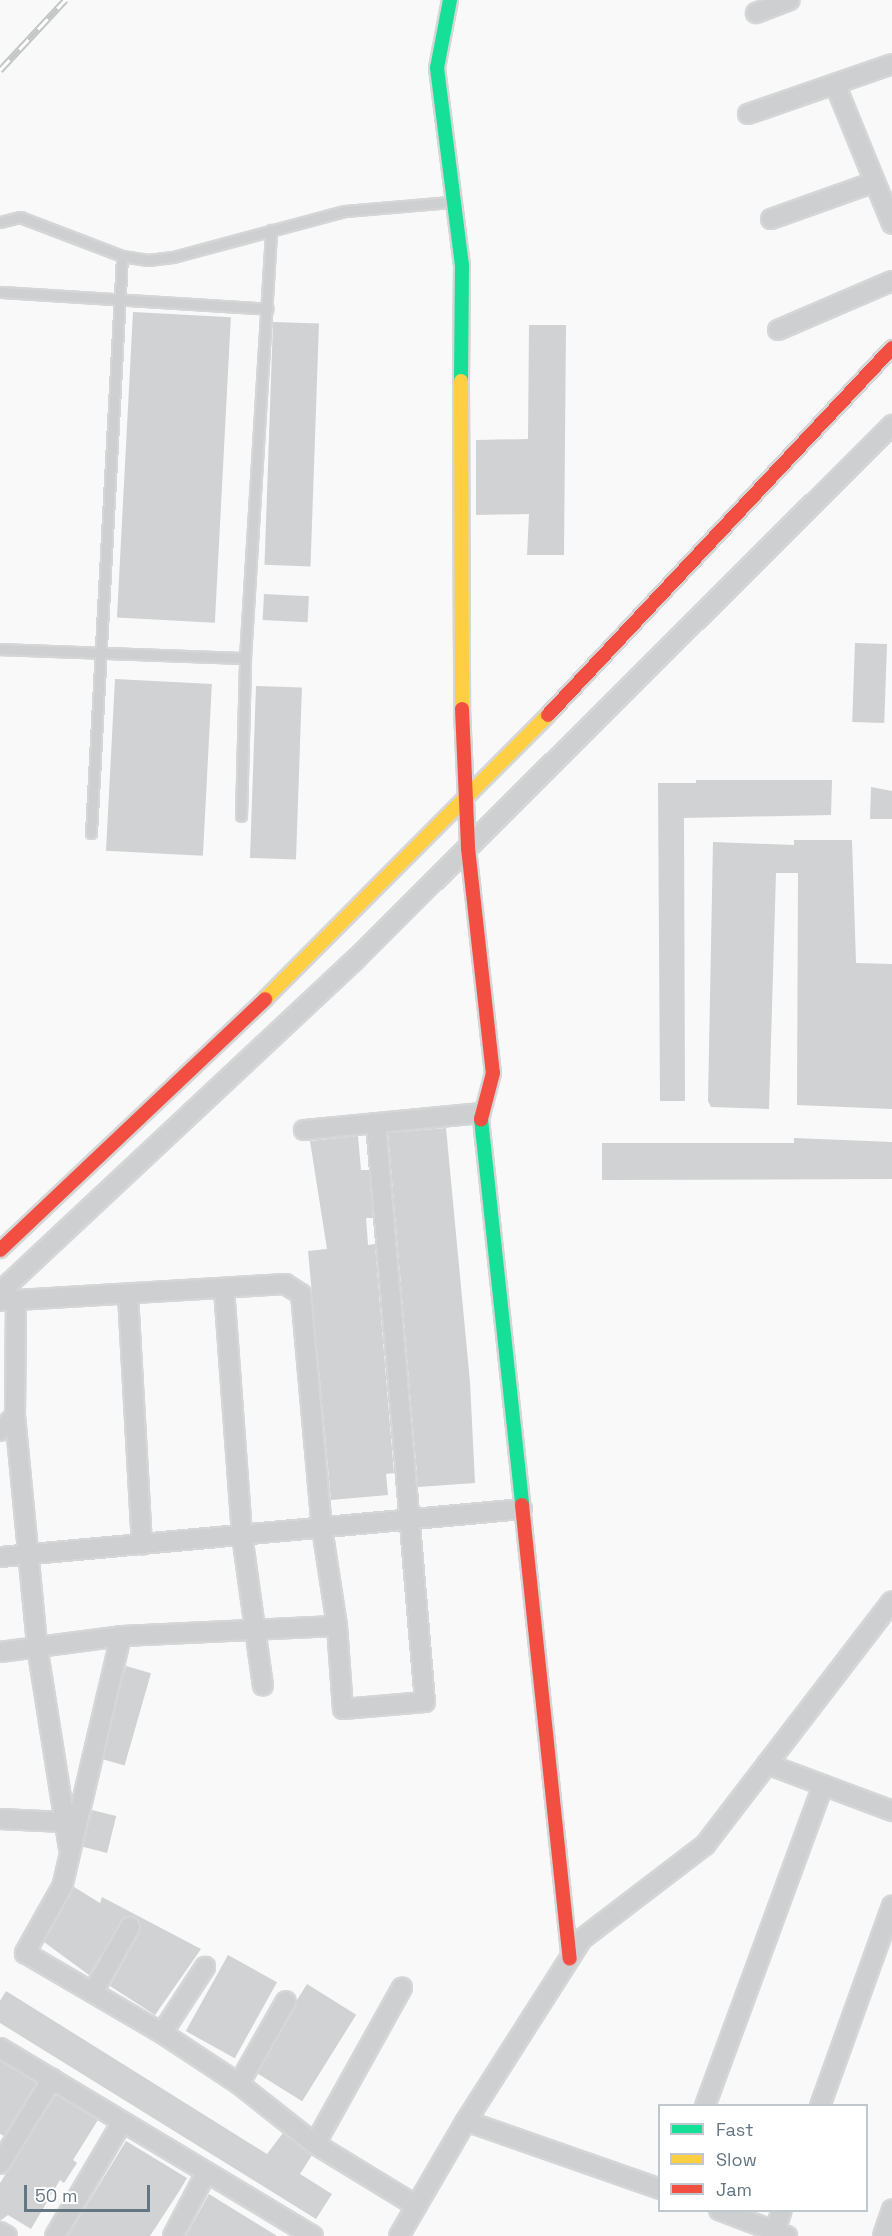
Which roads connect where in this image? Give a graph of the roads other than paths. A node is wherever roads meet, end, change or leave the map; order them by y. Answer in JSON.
{"nodes":[{"id":1,"x":450,"y":0,"type":"edge"},
{"id":2,"x":790,"y":0,"type":"edge"},
{"id":3,"x":756,"y":13,"type":"dead end"},
{"id":4,"x":892,"y":64,"type":"edge"},
{"id":5,"x":835,"y":84,"type":"junction"},
{"id":6,"x":748,"y":114,"type":"dead end"},
{"id":7,"x":875,"y":182,"type":"junction"},
{"id":8,"x":455,"y":202,"type":"junction"},
{"id":9,"x":771,"y":219,"type":"dead end"},
{"id":10,"x":0,"y":222,"type":"edge"},
{"id":11,"x":892,"y":224,"type":"edge"},
{"id":12,"x":272,"y":231,"type":"junction"},
{"id":13,"x":122,"y":256,"type":"junction"},
{"id":14,"x":892,"y":281,"type":"edge"},
{"id":15,"x":0,"y":292,"type":"edge"},
{"id":16,"x":120,"y":300,"type":"junction"},
{"id":17,"x":267,"y":309,"type":"junction"},
{"id":18,"x":778,"y":330,"type":"dead end"},
{"id":19,"x":892,"y":348,"type":"edge"},
{"id":20,"x":892,"y":425,"type":"edge"},
{"id":21,"x":0,"y":649,"type":"edge"},
{"id":22,"x":100,"y":652,"type":"junction"},
{"id":23,"x":245,"y":658,"type":"junction"},
{"id":24,"x":466,"y":800,"type":"junction"},
{"id":25,"x":241,"y":816,"type":"dead end"},
{"id":26,"x":91,"y":833,"type":"dead end"},
{"id":27,"x":468,"y":848,"type":"junction"},
{"id":28,"x":480,"y":1113,"type":"junction"},
{"id":29,"x":376,"y":1123,"type":"junction"},
{"id":30,"x":304,"y":1130,"type":"dead end"},
{"id":31,"x":0,"y":1250,"type":"edge"},
{"id":32,"x":224,"y":1289,"type":"junction"},
{"id":33,"x":128,"y":1295,"type":"junction"},
{"id":34,"x":5,"y":1298,"type":"edge"},
{"id":35,"x":15,"y":1416,"type":"junction"},
{"id":36,"x":0,"y":1431,"type":"edge"},
{"id":37,"x":522,"y":1509,"type":"junction"},
{"id":38,"x":412,"y":1520,"type":"junction"},
{"id":39,"x":322,"y":1528,"type":"junction"},
{"id":40,"x":242,"y":1535,"type":"junction"},
{"id":41,"x":142,"y":1545,"type":"junction"},
{"id":42,"x":31,"y":1554,"type":"junction"},
{"id":43,"x":0,"y":1557,"type":"edge"},
{"id":44,"x":892,"y":1601,"type":"edge"},
{"id":45,"x":337,"y":1626,"type":"junction"},
{"id":46,"x":256,"y":1628,"type":"junction"},
{"id":47,"x":121,"y":1636,"type":"junction"},
{"id":48,"x":37,"y":1646,"type":"junction"},
{"id":49,"x":0,"y":1652,"type":"edge"},
{"id":50,"x":264,"y":1686,"type":"dead end"},
{"id":51,"x":767,"y":1764,"type":"junction"},
{"id":52,"x":823,"y":1785,"type":"junction"},
{"id":53,"x":892,"y":1811,"type":"edge"},
{"id":54,"x":0,"y":1819,"type":"edge"},
{"id":55,"x":64,"y":1822,"type":"junction"},
{"id":56,"x":70,"y":1855,"type":"junction"},
{"id":57,"x":891,"y":1911,"type":"edge"},
{"id":58,"x":130,"y":1927,"type":"dead end"},
{"id":59,"x":570,"y":1958,"type":"junction"},
{"id":60,"x":205,"y":1967,"type":"dead end"},
{"id":61,"x":402,"y":1988,"type":"dead end"},
{"id":62,"x":93,"y":1992,"type":"junction"},
{"id":63,"x":286,"y":2001,"type":"dead end"},
{"id":64,"x":162,"y":2033,"type":"junction"},
{"id":65,"x":0,"y":2048,"type":"edge"},
{"id":66,"x":52,"y":2079,"type":"junction"},
{"id":67,"x":239,"y":2084,"type":"junction"},
{"id":68,"x":706,"y":2104,"type":"edge"},
{"id":69,"x":821,"y":2104,"type":"edge"},
{"id":70,"x":466,"y":2121,"type":"junction"},
{"id":71,"x":121,"y":2124,"type":"junction"},
{"id":72,"x":315,"y":2144,"type":"junction"},
{"id":73,"x":0,"y":2164,"type":"edge"},
{"id":74,"x":205,"y":2175,"type":"junction"},
{"id":75,"x":658,"y":2188,"type":"edge"},
{"id":76,"x":415,"y":2205,"type":"junction"},
{"id":77,"x":892,"y":2210,"type":"edge"},
{"id":78,"x":722,"y":2212,"type":"edge"},
{"id":79,"x":782,"y":2212,"type":"edge"},
{"id":80,"x":0,"y":2232,"type":"edge"},
{"id":81,"x":302,"y":2233,"type":"edge"},
{"id":82,"x":781,"y":2234,"type":"edge"},
{"id":83,"x":7,"y":2236,"type":"edge"},
{"id":84,"x":55,"y":2236,"type":"edge"},
{"id":85,"x":173,"y":2236,"type":"edge"},
{"id":86,"x":399,"y":2236,"type":"edge"},
{"id":87,"x":883,"y":2236,"type":"edge"}],
"edges":[{"from":1,"to":8,"type":"street"},
{"from":2,"to":3,"type":"street"},
{"from":4,"to":5,"type":"street"},
{"from":5,"to":6,"type":"street"},
{"from":5,"to":7,"type":"street"},
{"from":7,"to":9,"type":"street"},
{"from":7,"to":11,"type":"street"},
{"from":8,"to":12,"type":"lane"},
{"from":8,"to":24,"type":"street"},
{"from":10,"to":13,"type":"lane"},
{"from":12,"to":13,"type":"lane"},
{"from":12,"to":17,"type":"lane"},
{"from":13,"to":16,"type":"lane"},
{"from":14,"to":18,"type":"street"},
{"from":15,"to":16,"type":"lane"},
{"from":16,"to":17,"type":"lane"},
{"from":16,"to":22,"type":"lane"},
{"from":17,"to":23,"type":"lane"},
{"from":19,"to":24,"type":"street"},
{"from":20,"to":27,"type":"street"},
{"from":21,"to":22,"type":"lane"},
{"from":22,"to":23,"type":"lane"},
{"from":22,"to":26,"type":"lane"},
{"from":23,"to":25,"type":"lane"},
{"from":24,"to":27,"type":"street"},
{"from":24,"to":31,"type":"street"},
{"from":27,"to":28,"type":"street"},
{"from":27,"to":34,"type":"street"},
{"from":28,"to":29,"type":"street"},
{"from":28,"to":37,"type":"street"},
{"from":29,"to":30,"type":"street"},
{"from":29,"to":38,"type":"street"},
{"from":32,"to":33,"type":"street"},
{"from":32,"to":39,"type":"street"},
{"from":32,"to":40,"type":"street"},
{"from":33,"to":34,"type":"street"},
{"from":33,"to":41,"type":"street"},
{"from":34,"to":35,"type":"street"},
{"from":35,"to":36,"type":"street"},
{"from":35,"to":42,"type":"street"},
{"from":37,"to":38,"type":"street"},
{"from":37,"to":59,"type":"street"},
{"from":38,"to":39,"type":"street"},
{"from":38,"to":45,"type":"street"},
{"from":39,"to":40,"type":"street"},
{"from":39,"to":45,"type":"street"},
{"from":40,"to":41,"type":"street"},
{"from":40,"to":46,"type":"street"},
{"from":41,"to":42,"type":"street"},
{"from":42,"to":43,"type":"street"},
{"from":42,"to":48,"type":"street"},
{"from":44,"to":51,"type":"street"},
{"from":45,"to":46,"type":"street"},
{"from":46,"to":47,"type":"street"},
{"from":46,"to":50,"type":"street"},
{"from":47,"to":48,"type":"street"},
{"from":47,"to":56,"type":"street"},
{"from":48,"to":49,"type":"street"},
{"from":48,"to":55,"type":"street"},
{"from":51,"to":52,"type":"street"},
{"from":51,"to":59,"type":"street"},
{"from":52,"to":53,"type":"street"},
{"from":52,"to":68,"type":"street"},
{"from":54,"to":55,"type":"street"},
{"from":55,"to":56,"type":"street"},
{"from":56,"to":62,"type":"street"},
{"from":57,"to":69,"type":"street"},
{"from":58,"to":62,"type":"street"},
{"from":59,"to":70,"type":"street"},
{"from":60,"to":64,"type":"street"},
{"from":61,"to":72,"type":"street"},
{"from":62,"to":64,"type":"street"},
{"from":63,"to":67,"type":"street"},
{"from":64,"to":67,"type":"street"},
{"from":65,"to":66,"type":"street"},
{"from":66,"to":71,"type":"street"},
{"from":66,"to":73,"type":"street"},
{"from":67,"to":72,"type":"street"},
{"from":70,"to":75,"type":"street"},
{"from":70,"to":76,"type":"street"},
{"from":71,"to":74,"type":"street"},
{"from":71,"to":84,"type":"street"},
{"from":72,"to":76,"type":"street"},
{"from":74,"to":81,"type":"street"},
{"from":74,"to":85,"type":"street"},
{"from":76,"to":86,"type":"street"},
{"from":77,"to":87,"type":"street"},
{"from":78,"to":82,"type":"street"},
{"from":79,"to":82,"type":"street"},
{"from":80,"to":83,"type":"street"}]}
